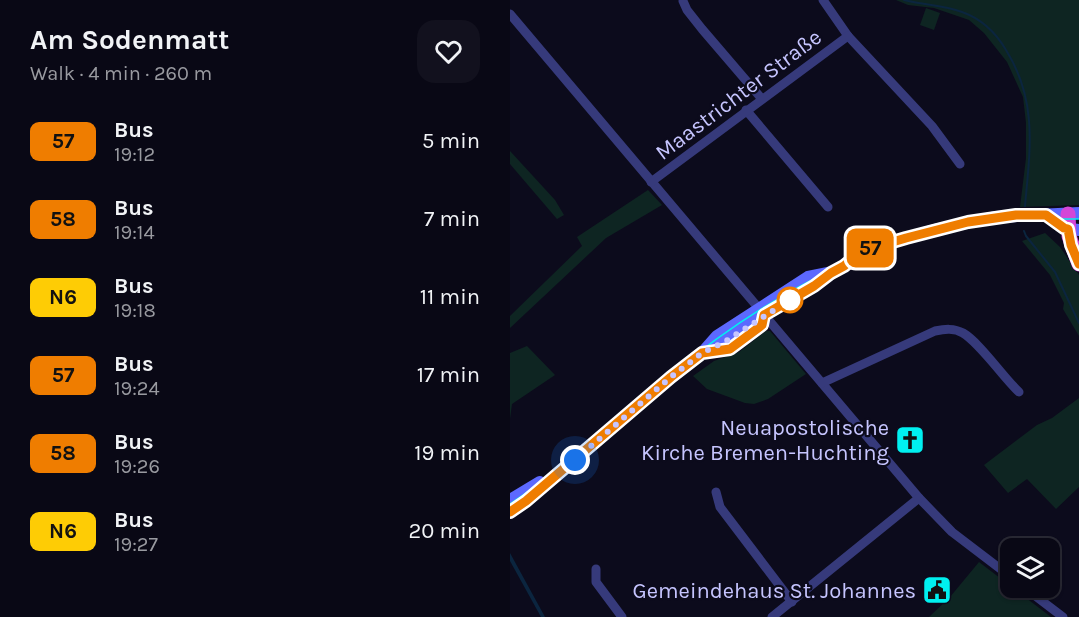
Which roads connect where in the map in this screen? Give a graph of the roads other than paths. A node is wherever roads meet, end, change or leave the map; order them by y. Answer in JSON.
{"nodes":[{"id":1,"x":823,"y":0,"type":"edge"},
{"id":2,"x":683,"y":1,"type":"edge"},
{"id":3,"x":510,"y":14,"type":"edge"},
{"id":4,"x":848,"y":36,"type":"junction"},
{"id":5,"x":762,"y":99,"type":"junction"},
{"id":6,"x":746,"y":111,"type":"junction"},
{"id":7,"x":960,"y":164,"type":"dead end"},
{"id":8,"x":651,"y":182,"type":"junction"},
{"id":9,"x":828,"y":207,"type":"dead end"},
{"id":10,"x":1074,"y":221,"type":"edge"},
{"id":11,"x":1079,"y":264,"type":"edge"},
{"id":12,"x":761,"y":312,"type":"junction"},
{"id":13,"x":822,"y":383,"type":"junction"},
{"id":14,"x":1018,"y":392,"type":"dead end"},
{"id":15,"x":555,"y":475,"type":"junction"},
{"id":16,"x":716,"y":492,"type":"dead end"},
{"id":17,"x":919,"y":498,"type":"junction"},
{"id":18,"x":510,"y":500,"type":"edge"},
{"id":19,"x":510,"y":512,"type":"edge"},
{"id":20,"x":596,"y":569,"type":"dead end"},
{"id":21,"x":1000,"y":569,"type":"edge"},
{"id":22,"x":1038,"y":598,"type":"edge"},
{"id":23,"x":792,"y":602,"type":"junction"},
{"id":24,"x":622,"y":617,"type":"edge"},
{"id":25,"x":772,"y":617,"type":"edge"},
{"id":26,"x":1063,"y":617,"type":"edge"}],
"edges":[{"from":1,"to":4,"type":"street"},
{"from":2,"to":5,"type":"street"},
{"from":3,"to":8,"type":"street"},
{"from":4,"to":5,"type":"street","name":"Maastrichter Straße"},
{"from":4,"to":7,"type":"street"},
{"from":5,"to":6,"type":"street","name":"Maastrichter Straße"},
{"from":6,"to":8,"type":"street","name":"Maastrichter Straße"},
{"from":6,"to":9,"type":"street"},
{"from":8,"to":12,"type":"street"},
{"from":10,"to":11,"type":"highway"},
{"from":10,"to":12,"type":"main road"},
{"from":12,"to":13,"type":"street"},
{"from":12,"to":15,"type":"main road"},
{"from":13,"to":14,"type":"street"},
{"from":13,"to":17,"type":"street"},
{"from":15,"to":18,"type":"main road"},
{"from":15,"to":19,"type":"main road"},
{"from":16,"to":23,"type":"street"},
{"from":17,"to":21,"type":"street"},
{"from":17,"to":23,"type":"street"},
{"from":20,"to":24,"type":"street"},
{"from":22,"to":26,"type":"street"},
{"from":23,"to":25,"type":"street"}]}
